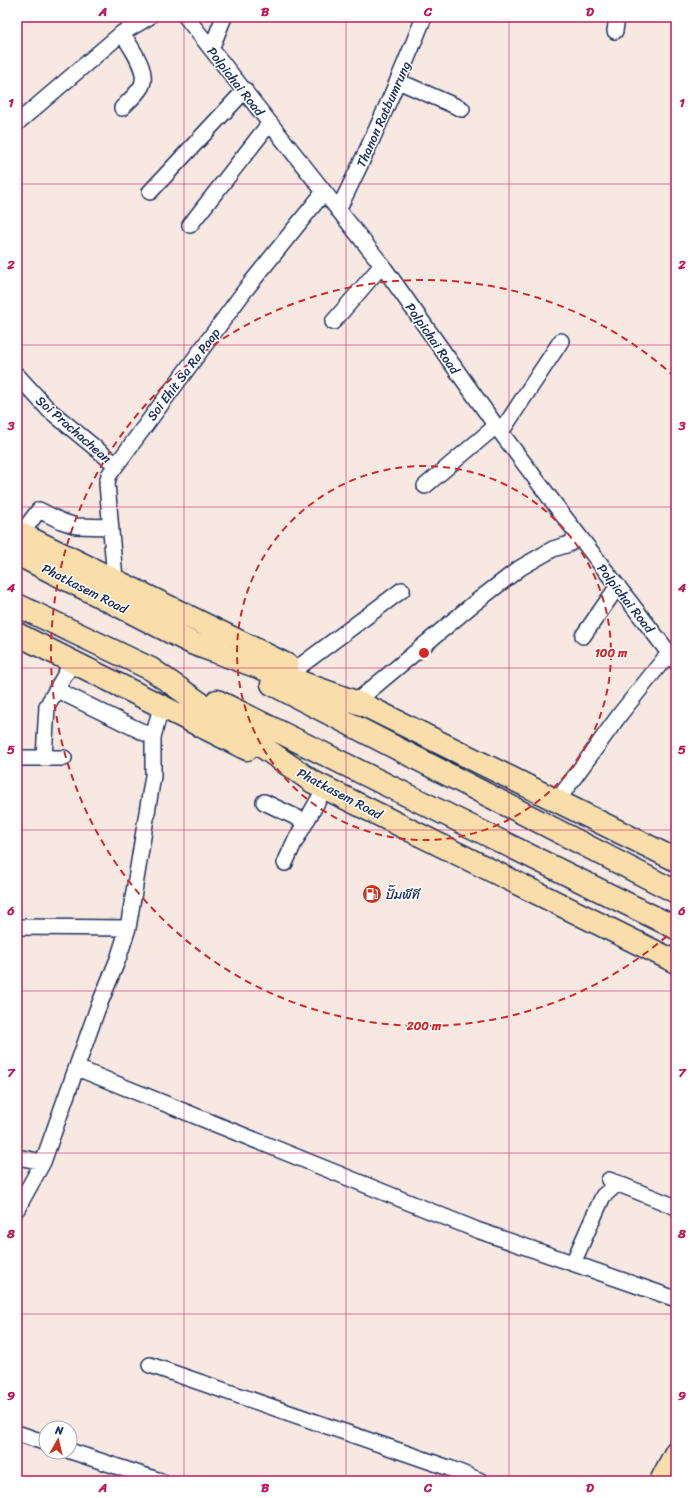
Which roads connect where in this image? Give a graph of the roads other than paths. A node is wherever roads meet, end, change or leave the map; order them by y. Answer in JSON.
{"nodes":[{"id":1,"x":149,"y":17,"type":"edge"},
{"id":2,"x":186,"y":17,"type":"edge"},
{"id":3,"x":224,"y":17,"type":"edge"},
{"id":4,"x":424,"y":17,"type":"edge"},
{"id":5,"x":122,"y":33,"type":"junction"},
{"id":6,"x":211,"y":49,"type":"junction"},
{"id":7,"x":398,"y":81,"type":"junction"},
{"id":8,"x":244,"y":90,"type":"junction"},
{"id":9,"x":122,"y":108,"type":"dead end"},
{"id":10,"x":462,"y":109,"type":"dead end"},
{"id":11,"x":17,"y":123,"type":"edge"},
{"id":12,"x":269,"y":124,"type":"junction"},
{"id":13,"x":150,"y":192,"type":"dead end"},
{"id":14,"x":324,"y":192,"type":"junction"},
{"id":15,"x":338,"y":210,"type":"junction"},
{"id":16,"x":190,"y":225,"type":"dead end"},
{"id":17,"x":382,"y":265,"type":"junction"},
{"id":18,"x":333,"y":322,"type":"dead end"},
{"id":19,"x":561,"y":341,"type":"dead end"},
{"id":20,"x":17,"y":375,"type":"edge"},
{"id":21,"x":498,"y":429,"type":"junction"},
{"id":22,"x":116,"y":465,"type":"junction"},
{"id":23,"x":425,"y":486,"type":"dead end"},
{"id":24,"x":110,"y":527,"type":"junction"},
{"id":25,"x":579,"y":536,"type":"junction"},
{"id":26,"x":18,"y":540,"type":"edge"},
{"id":27,"x":115,"y":579,"type":"junction"},
{"id":28,"x":618,"y":586,"type":"junction"},
{"id":29,"x":402,"y":590,"type":"dead end"},
{"id":30,"x":17,"y":604,"type":"edge"},
{"id":31,"x":17,"y":634,"type":"edge"},
{"id":32,"x":583,"y":636,"type":"dead end"},
{"id":33,"x":194,"y":644,"type":"junction"},
{"id":34,"x":673,"y":657,"type":"edge"},
{"id":35,"x":73,"y":661,"type":"junction"},
{"id":36,"x":151,"y":669,"type":"junction"},
{"id":37,"x":296,"y":669,"type":"junction"},
{"id":38,"x":57,"y":690,"type":"junction"},
{"id":39,"x":361,"y":703,"type":"junction"},
{"id":40,"x":161,"y":707,"type":"junction"},
{"id":41,"x":154,"y":737,"type":"junction"},
{"id":42,"x":44,"y":757,"type":"junction"},
{"id":43,"x":17,"y":758,"type":"edge"},
{"id":44,"x":64,"y":758,"type":"dead end"},
{"id":45,"x":319,"y":785,"type":"junction"},
{"id":46,"x":557,"y":801,"type":"junction"},
{"id":47,"x":264,"y":802,"type":"dead end"},
{"id":48,"x":306,"y":822,"type":"junction"},
{"id":49,"x":676,"y":860,"type":"edge"},
{"id":50,"x":285,"y":863,"type":"dead end"},
{"id":51,"x":676,"y":892,"type":"edge"},
{"id":52,"x":17,"y":927,"type":"edge"},
{"id":53,"x":128,"y":928,"type":"junction"},
{"id":54,"x":676,"y":928,"type":"edge"},
{"id":55,"x":676,"y":962,"type":"edge"},
{"id":56,"x":77,"y":1068,"type":"junction"},
{"id":57,"x":17,"y":1157,"type":"edge"},
{"id":58,"x":43,"y":1162,"type":"junction"},
{"id":59,"x":676,"y":1207,"type":"edge"},
{"id":60,"x":17,"y":1209,"type":"edge"},
{"id":61,"x":573,"y":1263,"type":"junction"},
{"id":62,"x":676,"y":1299,"type":"edge"},
{"id":63,"x":150,"y":1366,"type":"dead end"},
{"id":64,"x":17,"y":1433,"type":"edge"},
{"id":65,"x":38,"y":1440,"type":"edge"},
{"id":66,"x":676,"y":1452,"type":"edge"},
{"id":67,"x":78,"y":1454,"type":"edge"},
{"id":68,"x":161,"y":1481,"type":"edge"},
{"id":69,"x":481,"y":1481,"type":"edge"},
{"id":70,"x":661,"y":1481,"type":"edge"}],
"edges":[{"from":1,"to":5,"type":"street"},
{"from":2,"to":6,"type":"street","name":"Polpichai Road"},
{"from":3,"to":6,"type":"street"},
{"from":4,"to":7,"type":"street","name":"Thanon Ratbumrung"},
{"from":5,"to":9,"type":"street"},
{"from":5,"to":11,"type":"street"},
{"from":6,"to":8,"type":"street","name":"Polpichai Road"},
{"from":7,"to":10,"type":"street"},
{"from":7,"to":15,"type":"street","name":"Thanon Ratbumrung"},
{"from":8,"to":12,"type":"street","name":"Polpichai Road"},
{"from":8,"to":13,"type":"street"},
{"from":12,"to":14,"type":"street","name":"Polpichai Road"},
{"from":12,"to":16,"type":"street"},
{"from":14,"to":15,"type":"street","name":"Polpichai Road"},
{"from":14,"to":22,"type":"street","name":"Soi Ehit Sa Ra Paap"},
{"from":15,"to":17,"type":"street","name":"Polpichai Road"},
{"from":17,"to":18,"type":"street"},
{"from":17,"to":21,"type":"street","name":"Polpichai Road"},
{"from":19,"to":21,"type":"street"},
{"from":20,"to":22,"type":"street","name":"Soi Prachachean"},
{"from":21,"to":23,"type":"street"},
{"from":21,"to":25,"type":"street","name":"Polpichai Road"},
{"from":22,"to":24,"type":"street","name":"Soi Ehit Sa Ra Paap"},
{"from":24,"to":26,"type":"street"},
{"from":24,"to":27,"type":"street","name":"Soi Ehit Sa Ra Paap"},
{"from":25,"to":28,"type":"street","name":"Polpichai Road"},
{"from":25,"to":39,"type":"street"},
{"from":26,"to":27,"type":"highway"},
{"from":26,"to":33,"type":"highway","name":"Phatkasem Road"},
{"from":27,"to":37,"type":"highway"},
{"from":28,"to":32,"type":"street"},
{"from":28,"to":34,"type":"street","name":"Polpichai Road"},
{"from":29,"to":37,"type":"street"},
{"from":30,"to":36,"type":"highway","name":"Phatkasem Road"},
{"from":31,"to":35,"type":"highway"},
{"from":33,"to":39,"type":"highway","name":"Phatkasem Road"},
{"from":33,"to":51,"type":"highway"},
{"from":34,"to":46,"type":"street"},
{"from":35,"to":38,"type":"street"},
{"from":35,"to":40,"type":"highway"},
{"from":36,"to":45,"type":"highway","name":"Phatkasem Road"},
{"from":36,"to":54,"type":"highway"},
{"from":37,"to":39,"type":"highway"},
{"from":38,"to":41,"type":"street"},
{"from":38,"to":42,"type":"street"},
{"from":39,"to":46,"type":"highway","name":"Phatkasem Road"},
{"from":40,"to":41,"type":"street"},
{"from":40,"to":45,"type":"highway"},
{"from":41,"to":53,"type":"street"},
{"from":42,"to":43,"type":"street"},
{"from":42,"to":44,"type":"street"},
{"from":45,"to":48,"type":"street"},
{"from":45,"to":55,"type":"highway","name":"Phatkasem Road"},
{"from":46,"to":49,"type":"highway","name":"Phatkasem Road"},
{"from":47,"to":48,"type":"street"},
{"from":48,"to":50,"type":"street"},
{"from":52,"to":53,"type":"street"},
{"from":53,"to":56,"type":"street"},
{"from":56,"to":58,"type":"street"},
{"from":56,"to":61,"type":"street"},
{"from":57,"to":58,"type":"street"},
{"from":58,"to":60,"type":"street"},
{"from":59,"to":61,"type":"street"},
{"from":61,"to":62,"type":"street"},
{"from":63,"to":69,"type":"street"},
{"from":64,"to":65,"type":"street"},
{"from":66,"to":70,"type":"highway"},
{"from":67,"to":68,"type":"street"}]}
